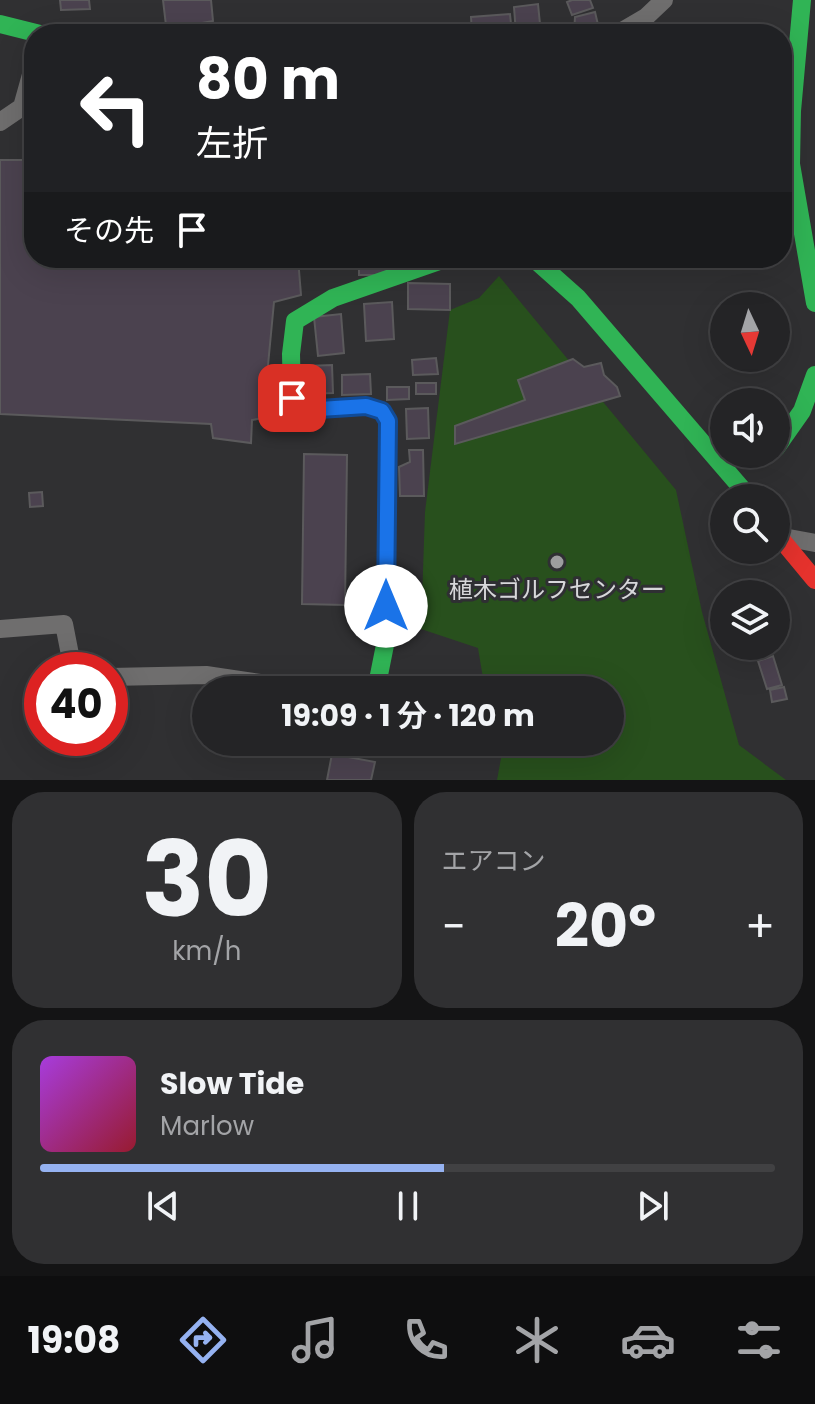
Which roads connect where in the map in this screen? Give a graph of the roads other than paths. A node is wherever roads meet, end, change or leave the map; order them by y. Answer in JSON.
{"nodes":[{"id":1,"x":664,"y":0,"type":"edge"},
{"id":2,"x":802,"y":0,"type":"edge"},
{"id":3,"x":0,"y":24,"type":"edge"},
{"id":4,"x":634,"y":24,"type":"edge"},
{"id":5,"x":24,"y":30,"type":"edge"},
{"id":6,"x":792,"y":74,"type":"edge"},
{"id":7,"x":24,"y":100,"type":"edge"},
{"id":8,"x":815,"y":110,"type":"edge"},
{"id":9,"x":792,"y":111,"type":"edge"},
{"id":10,"x":0,"y":122,"type":"edge"},
{"id":11,"x":792,"y":170,"type":"edge"},
{"id":12,"x":419,"y":268,"type":"edge"},
{"id":13,"x":544,"y":268,"type":"edge"},
{"id":14,"x":815,"y":303,"type":"edge"},
{"id":15,"x":815,"y":375,"type":"edge"},
{"id":16,"x":790,"y":428,"type":"edge"},
{"id":17,"x":755,"y":476,"type":"edge"},
{"id":18,"x":790,"y":537,"type":"edge"},
{"id":19,"x":815,"y":543,"type":"edge"},
{"id":20,"x":790,"y":550,"type":"edge"},
{"id":21,"x":815,"y":580,"type":"edge"},
{"id":22,"x":0,"y":629,"type":"edge"},
{"id":23,"x":69,"y":652,"type":"edge"},
{"id":24,"x":213,"y":676,"type":"edge"},
{"id":25,"x":379,"y":676,"type":"edge"},
{"id":26,"x":128,"y":677,"type":"edge"}],
"edges":[{"from":1,"to":4,"type":"street"},
{"from":2,"to":6,"type":"main road"},
{"from":3,"to":5,"type":"main road"},
{"from":7,"to":10,"type":"street"},
{"from":8,"to":9,"type":"main road"},
{"from":11,"to":14,"type":"main road"},
{"from":12,"to":25,"type":"main road"},
{"from":13,"to":17,"type":"main road"},
{"from":15,"to":16,"type":"main road"},
{"from":18,"to":19,"type":"street"},
{"from":20,"to":21,"type":"main road"},
{"from":22,"to":23,"type":"street"},
{"from":24,"to":26,"type":"street"}]}
